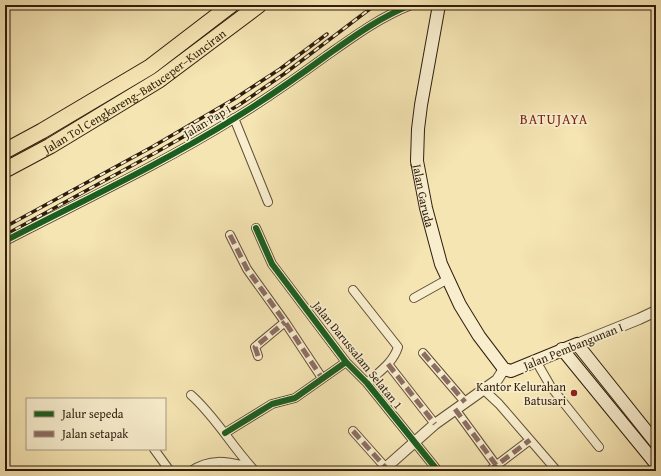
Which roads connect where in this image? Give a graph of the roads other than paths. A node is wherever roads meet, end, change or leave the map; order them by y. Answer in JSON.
{"nodes":[{"id":1,"x":231,"y":5,"type":"edge"},
{"id":2,"x":259,"y":5,"type":"edge"},
{"id":3,"x":411,"y":5,"type":"edge"},
{"id":4,"x":439,"y":5,"type":"edge"},
{"id":5,"x":234,"y":118,"type":"junction"},
{"id":6,"x":5,"y":151,"type":"edge"},
{"id":7,"x":5,"y":170,"type":"edge"},
{"id":8,"x":268,"y":202,"type":"dead end"},
{"id":9,"x":256,"y":228,"type":"dead end"},
{"id":10,"x":230,"y":234,"type":"dead end"},
{"id":11,"x":5,"y":241,"type":"edge"},
{"id":12,"x":448,"y":279,"type":"junction"},
{"id":13,"x":353,"y":290,"type":"dead end"},
{"id":14,"x":414,"y":298,"type":"dead end"},
{"id":15,"x":656,"y":311,"type":"edge"},
{"id":16,"x":285,"y":322,"type":"junction"},
{"id":17,"x":577,"y":344,"type":"junction"},
{"id":18,"x":562,"y":349,"type":"junction"},
{"id":19,"x":423,"y":353,"type":"dead end"},
{"id":20,"x":258,"y":356,"type":"dead end"},
{"id":21,"x":536,"y":360,"type":"junction"},
{"id":22,"x":346,"y":362,"type":"junction"},
{"id":23,"x":388,"y":364,"type":"junction"},
{"id":24,"x":504,"y":369,"type":"junction"},
{"id":25,"x":322,"y":378,"type":"junction"},
{"id":26,"x":367,"y":383,"type":"junction"},
{"id":27,"x":483,"y":389,"type":"junction"},
{"id":28,"x":191,"y":395,"type":"dead end"},
{"id":29,"x":465,"y":402,"type":"junction"},
{"id":30,"x":455,"y":410,"type":"junction"},
{"id":31,"x":435,"y":424,"type":"junction"},
{"id":32,"x":353,"y":431,"type":"dead end"},
{"id":33,"x":225,"y":434,"type":"junction"},
{"id":34,"x":530,"y":440,"type":"junction"},
{"id":35,"x":413,"y":442,"type":"junction"},
{"id":36,"x":656,"y":443,"type":"edge"},
{"id":37,"x":599,"y":447,"type":"dead end"},
{"id":38,"x":155,"y":450,"type":"edge"},
{"id":39,"x":656,"y":464,"type":"edge"},
{"id":40,"x":496,"y":465,"type":"junction"},
{"id":41,"x":253,"y":469,"type":"edge"},
{"id":42,"x":384,"y":469,"type":"edge"},
{"id":43,"x":170,"y":471,"type":"edge"},
{"id":44,"x":191,"y":471,"type":"edge"},
{"id":45,"x":438,"y":471,"type":"edge"},
{"id":46,"x":489,"y":471,"type":"edge"},
{"id":47,"x":557,"y":471,"type":"edge"}],
"edges":[{"from":1,"to":6,"type":"highway","name":"Jalan Tol Cengkareng–Batuceper–Kunciran"},
{"from":2,"to":7,"type":"highway","name":"Jalan Tol Cengkareng–Batuceper–Kunciran"},
{"from":3,"to":5,"type":"street","name":"Jalan Pap I"},
{"from":4,"to":12,"type":"main road","name":"Jalan Garuda"},
{"from":5,"to":8,"type":"street"},
{"from":5,"to":11,"type":"street","name":"Jalan Pap I"},
{"from":9,"to":22,"type":"street","name":"Jalan Darussalam Selatan 1"},
{"from":10,"to":16,"type":"street"},
{"from":12,"to":14,"type":"street"},
{"from":12,"to":24,"type":"main road","name":"Jalan Garuda"},
{"from":13,"to":23,"type":"street"},
{"from":15,"to":17,"type":"street","name":"Jalan Pembangunan I"},
{"from":16,"to":20,"type":"street"},
{"from":16,"to":25,"type":"street"},
{"from":17,"to":18,"type":"main road","name":"Jalan Pembangunan I"},
{"from":17,"to":36,"type":"main road"},
{"from":18,"to":21,"type":"main road","name":"Jalan Pembangunan I"},
{"from":18,"to":39,"type":"main road"},
{"from":19,"to":29,"type":"street"},
{"from":21,"to":24,"type":"main road","name":"Jalan Pembangunan I"},
{"from":21,"to":37,"type":"street"},
{"from":22,"to":25,"type":"street"},
{"from":22,"to":26,"type":"street","name":"Jalan Darussalam Selatan 1"},
{"from":23,"to":26,"type":"street"},
{"from":23,"to":31,"type":"street"},
{"from":24,"to":27,"type":"street"},
{"from":25,"to":33,"type":"street"},
{"from":26,"to":35,"type":"street","name":"Jalan Darussalam Selatan 1"},
{"from":27,"to":29,"type":"street"},
{"from":27,"to":34,"type":"street"},
{"from":28,"to":33,"type":"street"},
{"from":29,"to":30,"type":"street"},
{"from":30,"to":31,"type":"street"},
{"from":30,"to":40,"type":"street"},
{"from":31,"to":35,"type":"street"},
{"from":32,"to":42,"type":"street"},
{"from":33,"to":41,"type":"street"},
{"from":34,"to":40,"type":"street"},
{"from":34,"to":47,"type":"street"},
{"from":35,"to":42,"type":"street"},
{"from":35,"to":45,"type":"street","name":"Jalan Darussalam Selatan 1"},
{"from":38,"to":43,"type":"street"},
{"from":40,"to":46,"type":"street"},
{"from":41,"to":44,"type":"street"}]}
